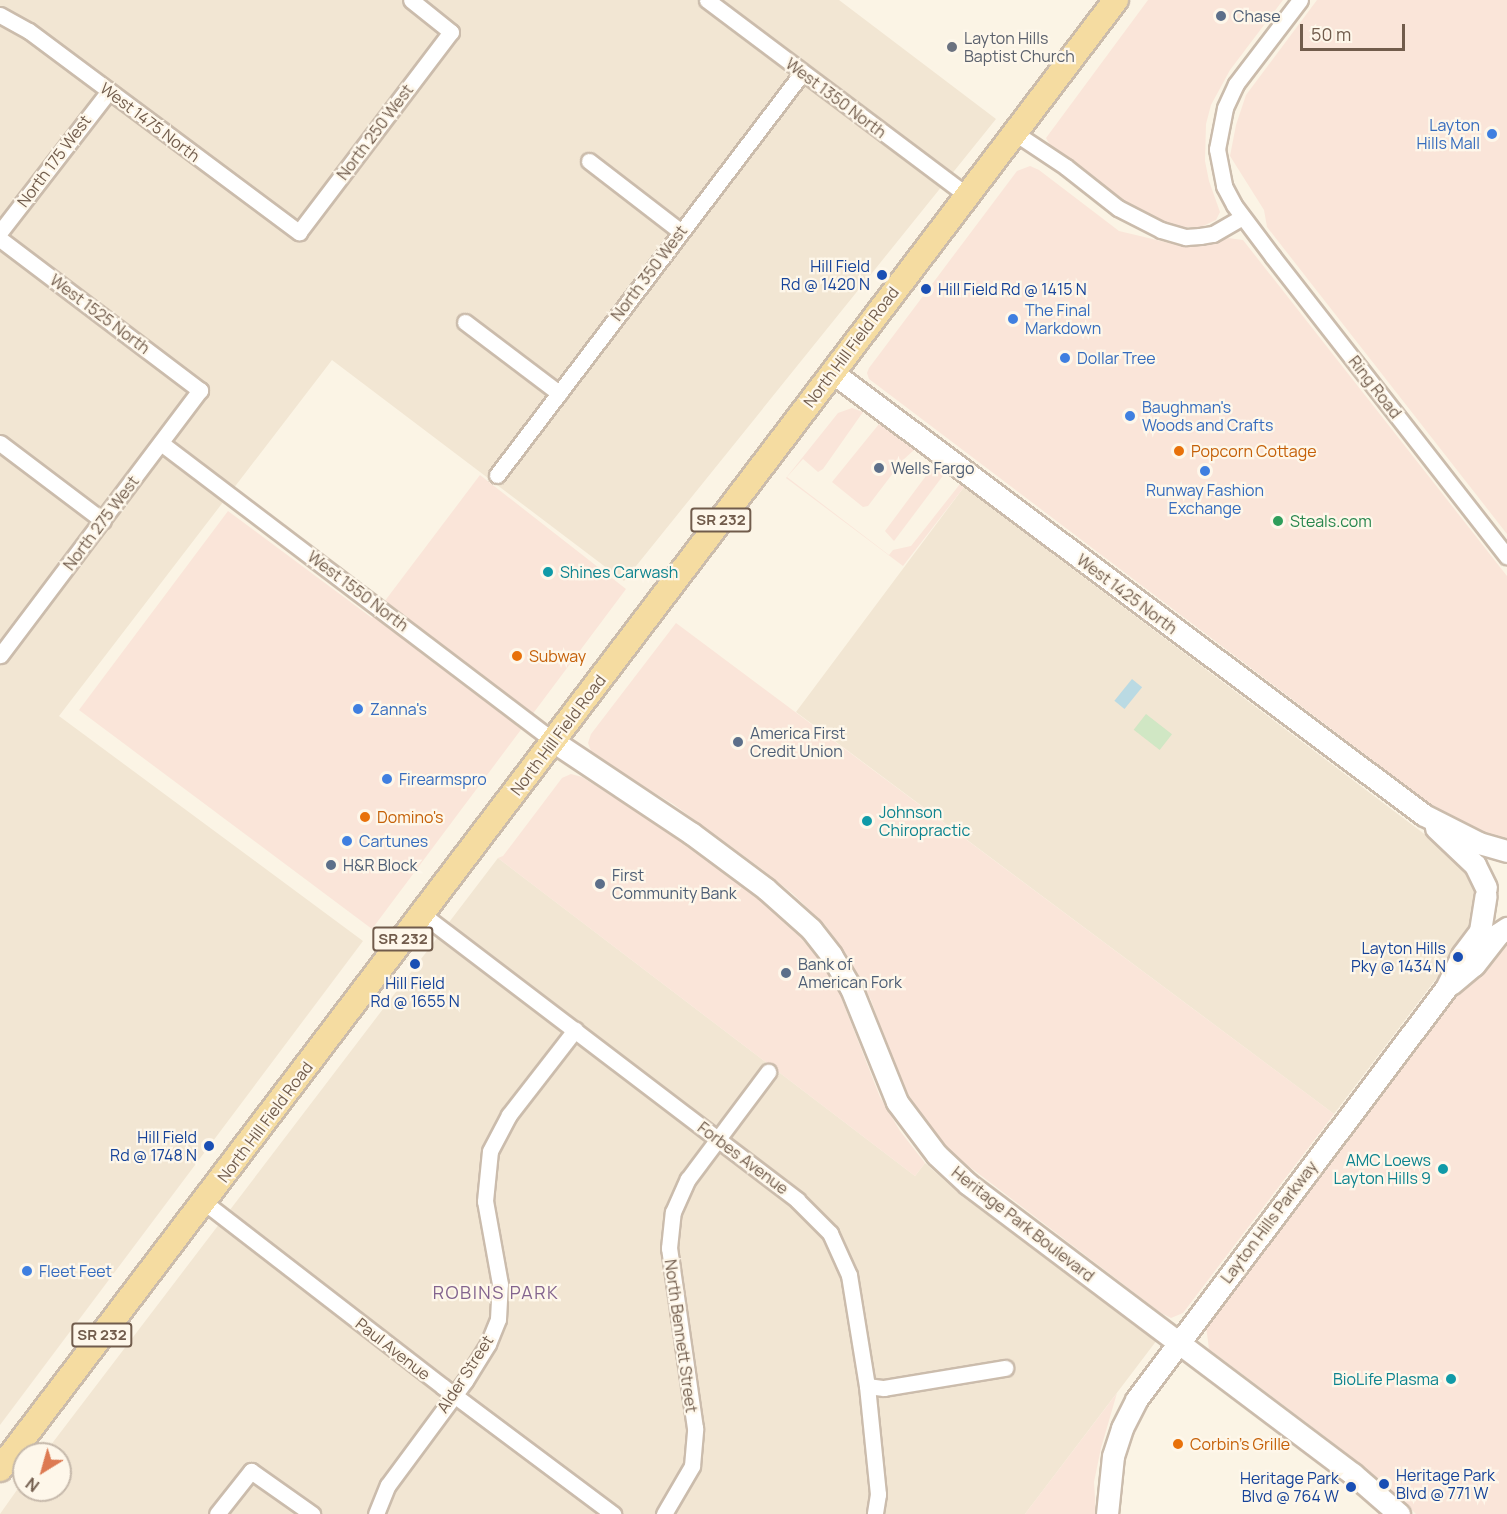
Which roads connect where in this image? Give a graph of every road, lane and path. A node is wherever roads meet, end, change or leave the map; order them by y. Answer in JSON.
{"nodes":[{"id":1,"x":411,"y":0,"type":"edge"},
{"id":2,"x":707,"y":0,"type":"edge"},
{"id":3,"x":1116,"y":0,"type":"edge"},
{"id":4,"x":1300,"y":0,"type":"edge"},
{"id":5,"x":0,"y":15,"type":"edge"},
{"id":6,"x":802,"y":73,"type":"junction"},
{"id":7,"x":109,"y":91,"type":"junction"},
{"id":8,"x":1015,"y":133,"type":"junction"},
{"id":9,"x":589,"y":161,"type":"dead end"},
{"id":10,"x":967,"y":195,"type":"junction"},
{"id":11,"x":1243,"y":217,"type":"junction"},
{"id":12,"x":680,"y":231,"type":"junction"},
{"id":13,"x":0,"y":232,"type":"edge"},
{"id":14,"x":299,"y":232,"type":"joint"},
{"id":15,"x":0,"y":239,"type":"edge"},
{"id":16,"x":465,"y":322,"type":"dead end"},
{"id":17,"x":832,"y":372,"type":"junction"},
{"id":18,"x":200,"y":390,"type":"joint"},
{"id":19,"x":559,"y":393,"type":"junction"},
{"id":20,"x":0,"y":443,"type":"edge"},
{"id":21,"x":162,"y":443,"type":"junction"},
{"id":22,"x":497,"y":475,"type":"dead end"},
{"id":23,"x":103,"y":521,"type":"junction"},
{"id":24,"x":1507,"y":557,"type":"edge"},
{"id":25,"x":0,"y":655,"type":"edge"},
{"id":26,"x":554,"y":741,"type":"junction"},
{"id":27,"x":1424,"y":815,"type":"junction"},
{"id":28,"x":1507,"y":853,"type":"edge"},
{"id":29,"x":1486,"y":892,"type":"junction"},
{"id":30,"x":422,"y":914,"type":"junction"},
{"id":31,"x":1507,"y":921,"type":"edge"},
{"id":32,"x":1507,"y":928,"type":"edge"},
{"id":33,"x":1446,"y":988,"type":"junction"},
{"id":34,"x":575,"y":1030,"type":"junction"},
{"id":35,"x":768,"y":1072,"type":"dead end"},
{"id":36,"x":718,"y":1139,"type":"junction"},
{"id":37,"x":204,"y":1202,"type":"junction"},
{"id":38,"x":1178,"y":1342,"type":"junction"},
{"id":39,"x":1005,"y":1368,"type":"dead end"},
{"id":40,"x":867,"y":1386,"type":"junction"},
{"id":41,"x":454,"y":1395,"type":"junction"},
{"id":42,"x":0,"y":1470,"type":"edge"},
{"id":43,"x":217,"y":1514,"type":"edge"},
{"id":44,"x":312,"y":1514,"type":"edge"},
{"id":45,"x":376,"y":1514,"type":"edge"},
{"id":46,"x":613,"y":1514,"type":"edge"},
{"id":47,"x":664,"y":1514,"type":"edge"},
{"id":48,"x":875,"y":1514,"type":"edge"},
{"id":49,"x":1107,"y":1514,"type":"edge"},
{"id":50,"x":1399,"y":1514,"type":"edge"}],
"edges":[{"from":1,"to":14,"type":"street","name":"North 250 West"},
{"from":2,"to":6,"type":"street","name":"West 1350 North"},
{"from":3,"to":8,"type":"main road","name":"North Hill Field Road","number":"SR 232"},
{"from":4,"to":11,"type":"street","name":"Ring Road"},
{"from":5,"to":7,"type":"street","name":"West 1475 North"},
{"from":6,"to":10,"type":"street","name":"West 1350 North"},
{"from":6,"to":12,"type":"street","name":"North 350 West"},
{"from":7,"to":13,"type":"street","name":"North 175 West"},
{"from":7,"to":14,"type":"street","name":"West 1475 North"},
{"from":8,"to":10,"type":"main road","name":"North Hill Field Road","number":"SR 232"},
{"from":8,"to":11,"type":"street"},
{"from":9,"to":12,"type":"street"},
{"from":10,"to":17,"type":"main road","name":"North Hill Field Road","number":"SR 232"},
{"from":11,"to":24,"type":"street","name":"Ring Road"},
{"from":12,"to":19,"type":"street","name":"North 350 West"},
{"from":15,"to":18,"type":"street","name":"West 1525 North"},
{"from":16,"to":19,"type":"street"},
{"from":17,"to":26,"type":"main road","name":"North Hill Field Road","number":"SR 232"},
{"from":17,"to":27,"type":"street","name":"West 1425 North"},
{"from":18,"to":21,"type":"street","name":"North 275 West"},
{"from":19,"to":22,"type":"street","name":"North 350 West"},
{"from":20,"to":23,"type":"street"},
{"from":21,"to":23,"type":"street","name":"North 275 West"},
{"from":21,"to":26,"type":"street","name":"West 1550 North"},
{"from":23,"to":25,"type":"street","name":"North 275 West"},
{"from":26,"to":30,"type":"main road","name":"North Hill Field Road","number":"SR 232"},
{"from":26,"to":38,"type":"street","name":"Heritage Park Boulevard"},
{"from":27,"to":28,"type":"street","name":"West 1425 North"},
{"from":27,"to":29,"type":"street","name":"West 1425 North"},
{"from":28,"to":29,"type":"street","name":"Layton Hills Parkway"},
{"from":29,"to":31,"type":"street","name":"West 1425 North"},
{"from":29,"to":33,"type":"street","name":"Layton Hills Parkway"},
{"from":30,"to":34,"type":"street","name":"Forbes Avenue"},
{"from":30,"to":37,"type":"main road","name":"North Hill Field Road","number":"SR 232"},
{"from":32,"to":33,"type":"street","name":"Layton Hills Parkway"},
{"from":33,"to":38,"type":"street","name":"Layton Hills Parkway"},
{"from":34,"to":36,"type":"street","name":"Forbes Avenue"},
{"from":34,"to":41,"type":"street","name":"Alder Street"},
{"from":35,"to":36,"type":"street","name":"North Bennett Street"},
{"from":36,"to":40,"type":"street","name":"Forbes Avenue"},
{"from":36,"to":47,"type":"street","name":"North Bennett Street"},
{"from":37,"to":41,"type":"street","name":"Paul Avenue"},
{"from":37,"to":42,"type":"main road","name":"North Hill Field Road","number":"SR 232"},
{"from":38,"to":49,"type":"street","name":"Layton Hills Parkway"},
{"from":38,"to":50,"type":"street","name":"Heritage Park Boulevard"},
{"from":39,"to":40,"type":"street"},
{"from":40,"to":48,"type":"street","name":"Forbes Avenue"},
{"from":41,"to":45,"type":"street","name":"Alder Street"},
{"from":41,"to":46,"type":"street","name":"Paul Avenue"},
{"from":43,"to":44,"type":"street"}]}
